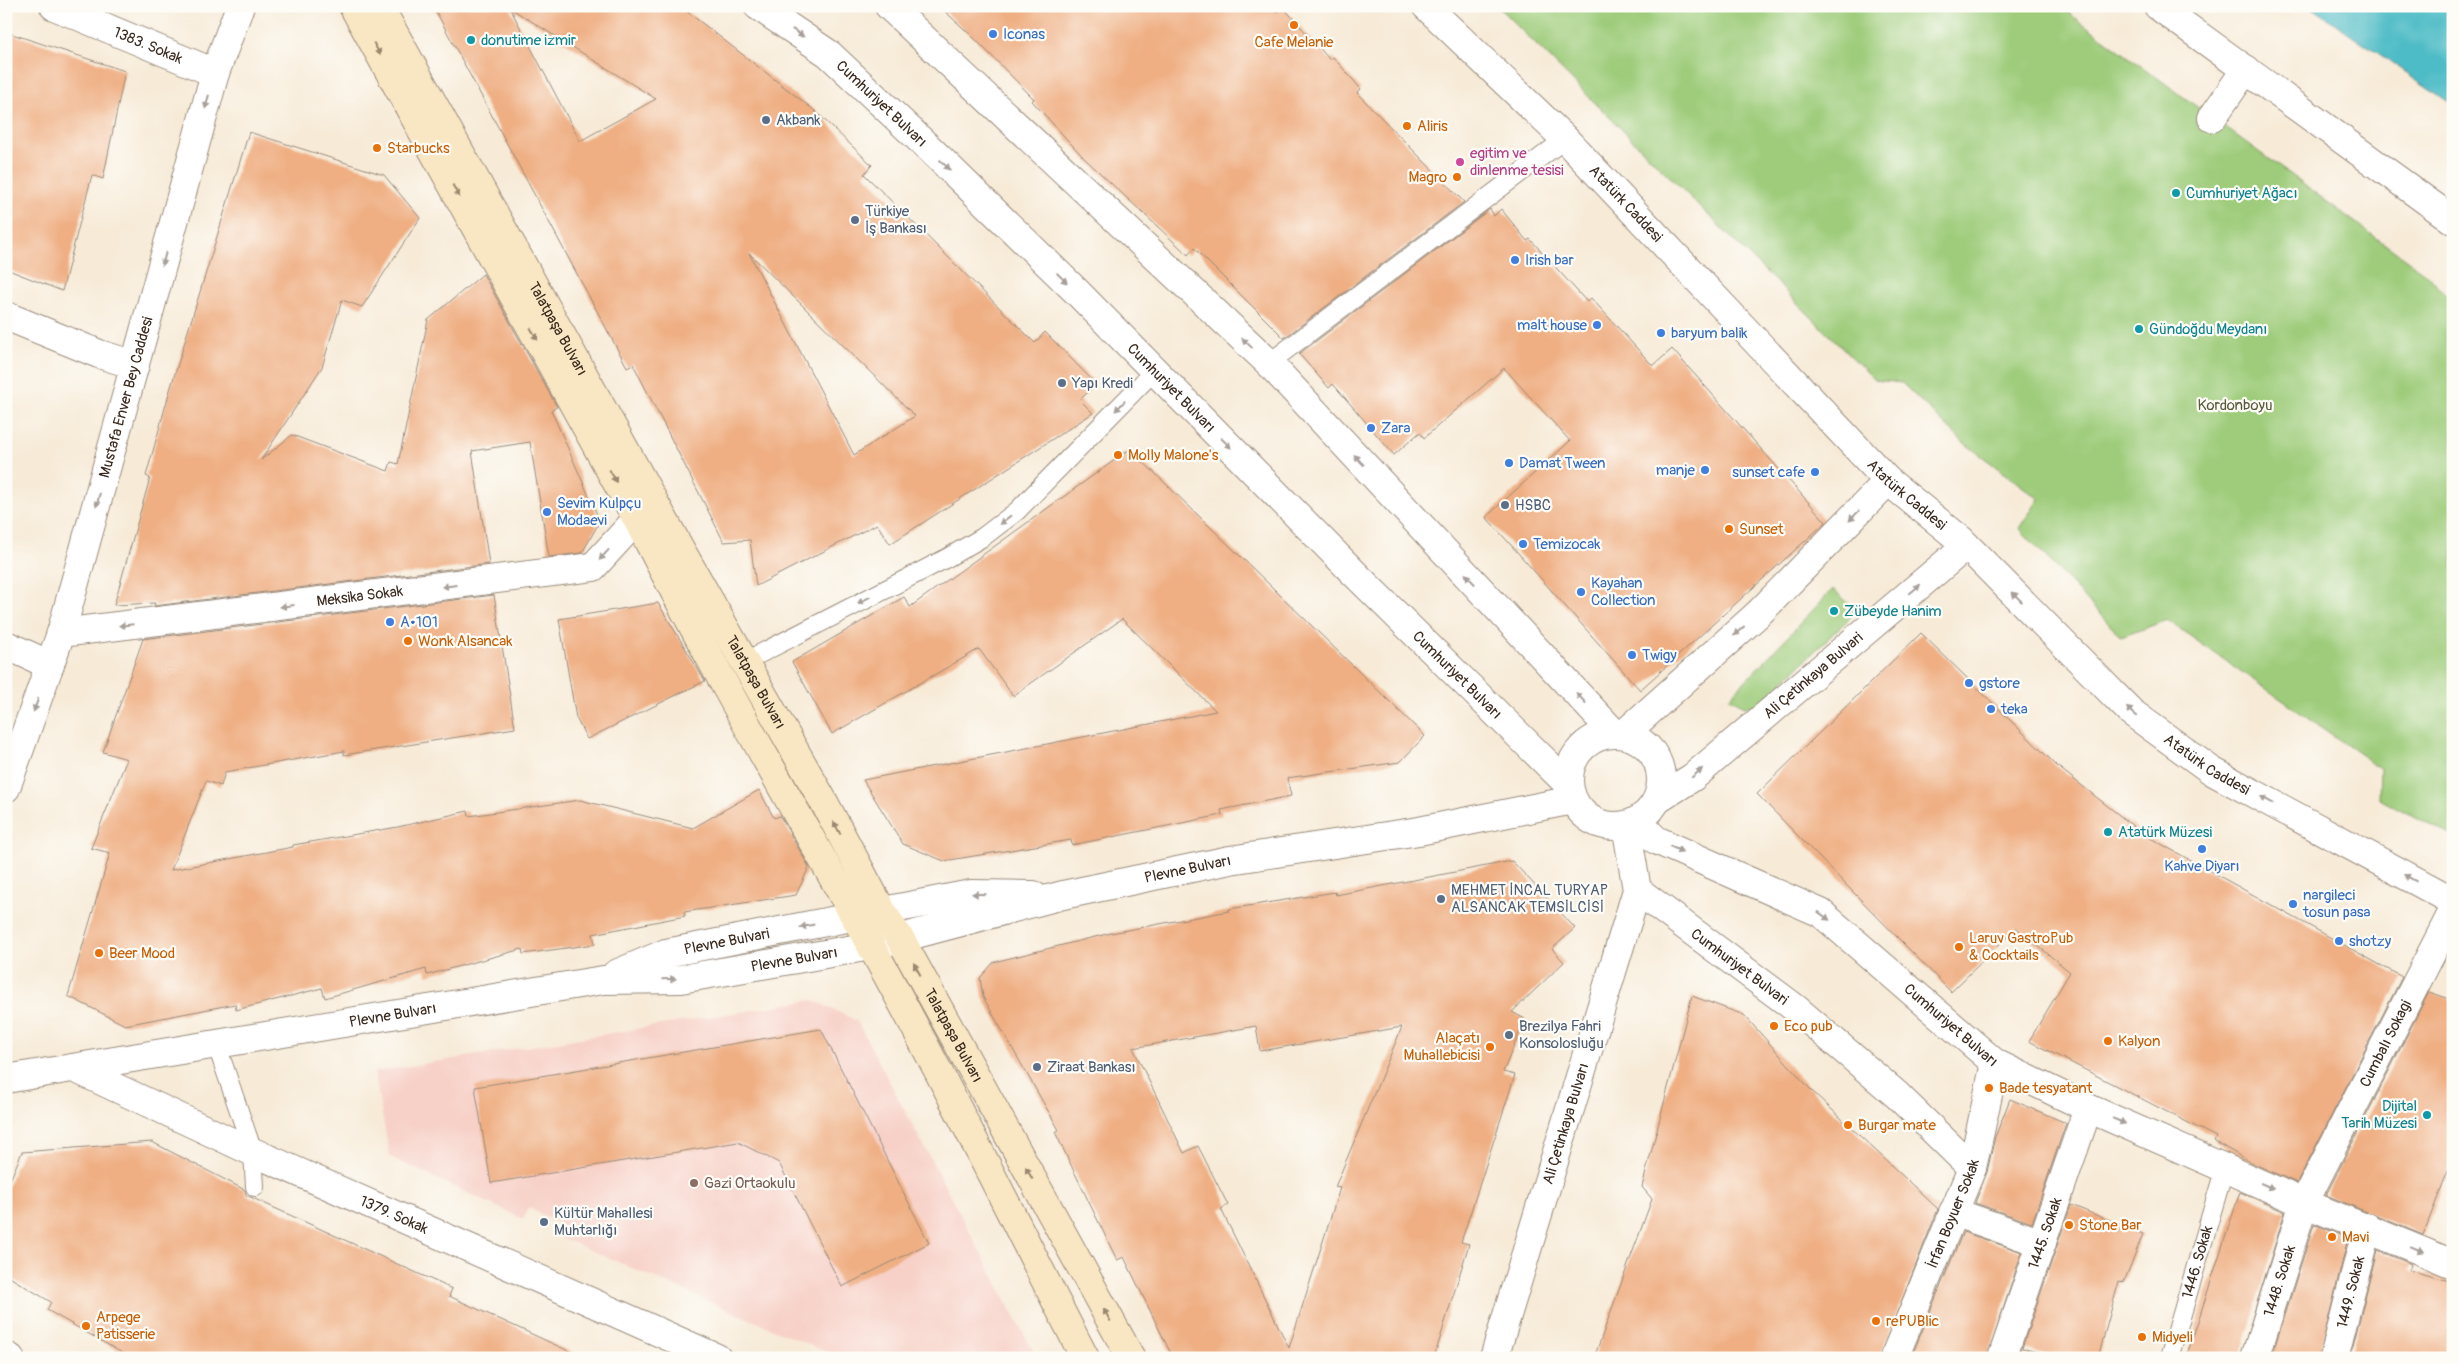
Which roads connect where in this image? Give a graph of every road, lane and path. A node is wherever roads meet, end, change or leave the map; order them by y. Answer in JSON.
{"nodes":[{"id":1,"x":54,"y":6,"type":"edge"},
{"id":2,"x":240,"y":6,"type":"edge"},
{"id":3,"x":354,"y":6,"type":"edge"},
{"id":4,"x":379,"y":6,"type":"edge"},
{"id":5,"x":758,"y":6,"type":"edge"},
{"id":6,"x":889,"y":6,"type":"edge"},
{"id":7,"x":1426,"y":6,"type":"edge"},
{"id":8,"x":2158,"y":6,"type":"edge"},
{"id":9,"x":2246,"y":70,"type":"junction"},
{"id":10,"x":215,"y":73,"type":"junction"},
{"id":11,"x":2212,"y":118,"type":"dead end"},
{"id":12,"x":1565,"y":139,"type":"junction"},
{"id":13,"x":2453,"y":220,"type":"edge"},
{"id":14,"x":6,"y":316,"type":"edge"},
{"id":15,"x":1269,"y":363,"type":"junction"},
{"id":16,"x":135,"y":366,"type":"junction"},
{"id":17,"x":1154,"y":371,"type":"junction"},
{"id":18,"x":1888,"y":481,"type":"junction"},
{"id":19,"x":637,"y":519,"type":"junction"},
{"id":20,"x":1966,"y":546,"type":"junction"},
{"id":21,"x":61,"y":633,"type":"junction"},
{"id":22,"x":6,"y":645,"type":"edge"},
{"id":23,"x":744,"y":662,"type":"junction"},
{"id":24,"x":50,"y":665,"type":"junction"},
{"id":25,"x":1619,"y":734,"type":"junction"},
{"id":26,"x":6,"y":788,"type":"edge"},
{"id":27,"x":1571,"y":793,"type":"junction"},
{"id":28,"x":1657,"y":800,"type":"junction"},
{"id":29,"x":1631,"y":823,"type":"junction"},
{"id":30,"x":1637,"y":890,"type":"junction"},
{"id":31,"x":1063,"y":895,"type":"junction"},
{"id":32,"x":2453,"y":901,"type":"edge"},
{"id":33,"x":2453,"y":911,"type":"edge"},
{"id":34,"x":883,"y":912,"type":"junction"},
{"id":35,"x":855,"y":916,"type":"junction"},
{"id":36,"x":901,"y":940,"type":"junction"},
{"id":37,"x":871,"y":946,"type":"junction"},
{"id":38,"x":603,"y":980,"type":"junction"},
{"id":39,"x":216,"y":1043,"type":"junction"},
{"id":40,"x":1995,"y":1063,"type":"junction"},
{"id":41,"x":74,"y":1068,"type":"junction"},
{"id":42,"x":6,"y":1079,"type":"edge"},
{"id":43,"x":2088,"y":1108,"type":"junction"},
{"id":44,"x":253,"y":1152,"type":"junction"},
{"id":45,"x":2225,"y":1167,"type":"junction"},
{"id":46,"x":1972,"y":1168,"type":"junction"},
{"id":47,"x":254,"y":1187,"type":"dead end"},
{"id":48,"x":2304,"y":1203,"type":"junction"},
{"id":49,"x":1953,"y":1212,"type":"junction"},
{"id":50,"x":2367,"y":1227,"type":"junction"},
{"id":51,"x":2042,"y":1243,"type":"junction"},
{"id":52,"x":2453,"y":1264,"type":"edge"},
{"id":53,"x":6,"y":1356,"type":"edge"},
{"id":54,"x":10,"y":1358,"type":"edge"},
{"id":55,"x":717,"y":1358,"type":"edge"},
{"id":56,"x":1085,"y":1358,"type":"edge"},
{"id":57,"x":1131,"y":1358,"type":"edge"},
{"id":58,"x":1494,"y":1358,"type":"edge"},
{"id":59,"x":1894,"y":1358,"type":"edge"},
{"id":60,"x":2002,"y":1358,"type":"edge"},
{"id":61,"x":2169,"y":1358,"type":"edge"},
{"id":62,"x":2255,"y":1358,"type":"edge"},
{"id":63,"x":2334,"y":1358,"type":"edge"}],
"edges":[{"from":1,"to":10,"type":"street","name":"1383. Sokak"},
{"from":2,"to":10,"type":"street","name":"Mustafa Enver Bey Caddesi"},
{"from":3,"to":19,"type":"main road","name":"Talatpaşa Bulvarı","one_way":true},
{"from":4,"to":23,"type":"main road","name":"Talatpaşa Bulvarı"},
{"from":5,"to":17,"type":"street","name":"Cumhuriyet Bulvarı","one_way":true},
{"from":15,"to":6,"type":"street","one_way":true},
{"from":7,"to":12,"type":"street","name":"Atatürk Caddesi"},
{"from":8,"to":9,"type":"street"},
{"from":9,"to":11,"type":"street"},
{"from":9,"to":13,"type":"street"},
{"from":10,"to":16,"type":"street","name":"Mustafa Enver Bey Caddesi","one_way":true},
{"from":12,"to":15,"type":"lane"},
{"from":12,"to":18,"type":"street","name":"Atatürk Caddesi"},
{"from":14,"to":16,"type":"street"},
{"from":25,"to":15,"type":"street","one_way":true},
{"from":16,"to":21,"type":"street","name":"Mustafa Enver Bey Caddesi","one_way":true},
{"from":17,"to":23,"type":"lane","one_way":true},
{"from":17,"to":27,"type":"street","name":"Cumhuriyet Bulvarı","one_way":true},
{"from":18,"to":20,"type":"street","name":"Atatürk Caddesi"},
{"from":18,"to":25,"type":"street","one_way":true},
{"from":19,"to":21,"type":"street","name":"Meksika Sokak","one_way":true},
{"from":19,"to":35,"type":"main road","name":"Talatpaşa Bulvarı"},
{"from":28,"to":20,"type":"street","name":"Ali Çetinkaya Bulvari","one_way":true},
{"from":32,"to":20,"type":"street","name":"Atatürk Caddesi","one_way":true},
{"from":21,"to":24,"type":"street","name":"Mustafa Enver Bey Caddesi"},
{"from":22,"to":24,"type":"street"},
{"from":34,"to":23,"type":"main road","name":"Talatpaşa Bulvarı","one_way":true},
{"from":24,"to":26,"type":"street","name":"Mustafa Enver Bey Caddesi","one_way":true},
{"from":25,"to":27,"type":"street"},
{"from":25,"to":28,"type":"street"},
{"from":27,"to":29,"type":"street"},
{"from":27,"to":31,"type":"street","name":"Plevne Bulvarı"},
{"from":28,"to":29,"type":"street"},
{"from":29,"to":30,"type":"street"},
{"from":29,"to":40,"type":"street","name":"Cumhuriyet Bulvarı","one_way":true},
{"from":30,"to":46,"type":"street","name":"Cumhuriyet Bulvari"},
{"from":30,"to":58,"type":"street","name":"Ali Çetinkaya Bulvarı"},
{"from":31,"to":34,"type":"street","name":"Plevne Bulvari","one_way":true},
{"from":31,"to":36,"type":"street","name":"Plevne Bulvarı"},
{"from":33,"to":48,"type":"street","name":"Cumbalı Sokagi"},
{"from":34,"to":35,"type":"street","name":"Plevne Bulvari"},
{"from":34,"to":36,"type":"main road","name":"Talatpaşa Bulvarı"},
{"from":35,"to":37,"type":"main road","name":"Talatpaşa Bulvarı"},
{"from":35,"to":38,"type":"street","name":"Plevne Bulvari","one_way":true},
{"from":36,"to":37,"type":"street","name":"Plevne Bulvarı"},
{"from":57,"to":36,"type":"main road","name":"Talatpaşa Bulvarı","one_way":true},
{"from":38,"to":37,"type":"street","name":"Plevne Bulvarı","one_way":true},
{"from":37,"to":56,"type":"main road","name":"Talatpaşa Bulvarı"},
{"from":38,"to":39,"type":"street","name":"Plevne Bulvarı"},
{"from":39,"to":41,"type":"street","name":"Plevne Bulvarı"},
{"from":39,"to":44,"type":"lane"},
{"from":40,"to":43,"type":"street","name":"Cumhuriyet Bulvarı"},
{"from":40,"to":46,"type":"street","name":"İrfan Boyuer Sokak"},
{"from":41,"to":42,"type":"street","name":"Plevne Bulvarı"},
{"from":41,"to":44,"type":"street","name":"1379. Sokak"},
{"from":43,"to":45,"type":"street","name":"Cumhuriyet Bulvarı","one_way":true},
{"from":43,"to":51,"type":"street","name":"1445. Sokak"},
{"from":44,"to":47,"type":"lane"},
{"from":44,"to":55,"type":"street","name":"1379. Sokak"},
{"from":45,"to":48,"type":"street","name":"Cumhuriyet Bulvarı","one_way":true},
{"from":45,"to":61,"type":"lane","name":"1446. Sokak"},
{"from":46,"to":49,"type":"street","name":"İrfan Boyuer Sokak"},
{"from":48,"to":50,"type":"street","name":"Cumhuriyet Bulvarı"},
{"from":48,"to":62,"type":"street","name":"1448. Sokak"},
{"from":49,"to":51,"type":"street"},
{"from":49,"to":59,"type":"street","name":"İrfan Boyuer Sokak"},
{"from":50,"to":52,"type":"street","name":"Cumhuriyet Bulvarı","one_way":true},
{"from":50,"to":63,"type":"street","name":"1449. Sokak"},
{"from":51,"to":60,"type":"street","name":"1445. Sokak"},
{"from":53,"to":54,"type":"street"}]}
